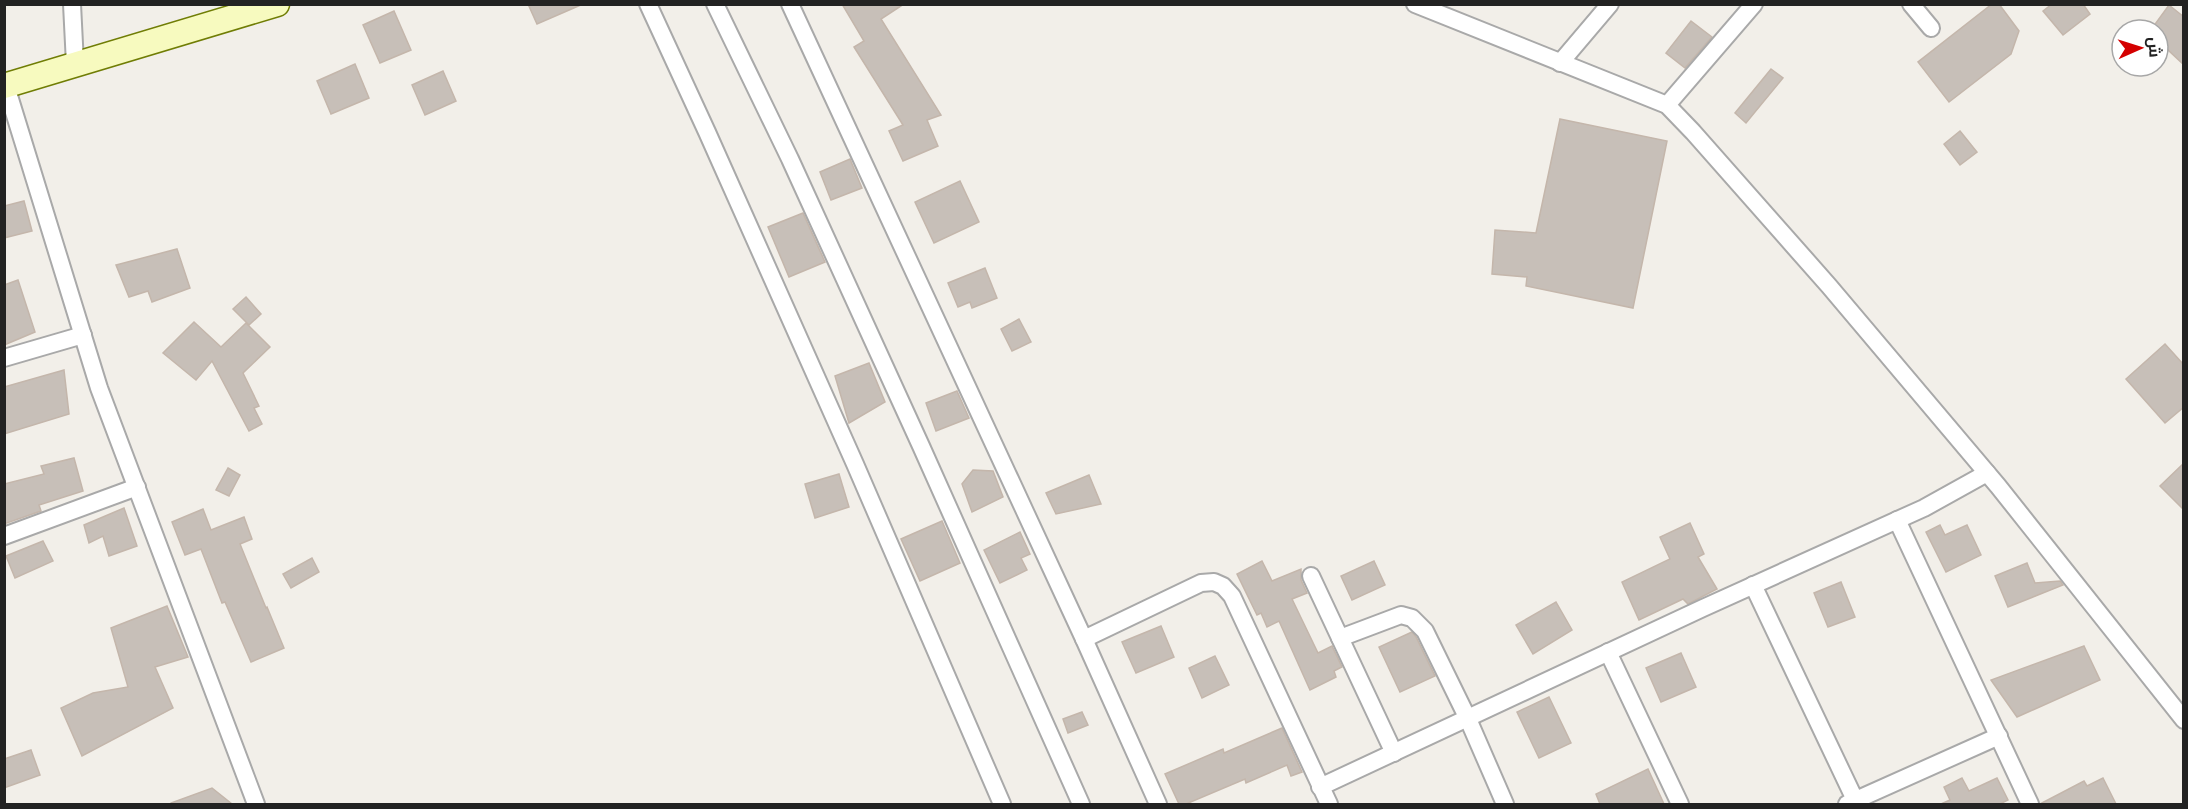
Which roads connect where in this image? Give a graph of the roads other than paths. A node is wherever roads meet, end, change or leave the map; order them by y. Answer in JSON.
{"nodes":[{"id":1,"x":72,"y":4,"type":"edge"},
{"id":2,"x":277,"y":4,"type":"edge"},
{"id":3,"x":648,"y":4,"type":"edge"},
{"id":4,"x":715,"y":4,"type":"edge"},
{"id":5,"x":790,"y":4,"type":"edge"},
{"id":6,"x":1610,"y":4,"type":"edge"},
{"id":7,"x":1754,"y":4,"type":"edge"},
{"id":8,"x":1911,"y":4,"type":"edge"},
{"id":9,"x":1427,"y":6,"type":"edge"},
{"id":10,"x":1931,"y":28,"type":"dead end"},
{"id":11,"x":1560,"y":63,"type":"junction"},
{"id":12,"x":75,"y":64,"type":"junction"},
{"id":13,"x":5,"y":86,"type":"edge"},
{"id":14,"x":1667,"y":105,"type":"junction"},
{"id":15,"x":83,"y":335,"type":"junction"},
{"id":16,"x":4,"y":357,"type":"edge"},
{"id":17,"x":1987,"y":473,"type":"junction"},
{"id":18,"x":137,"y":487,"type":"junction"},
{"id":19,"x":1897,"y":520,"type":"junction"},
{"id":20,"x":4,"y":536,"type":"edge"},
{"id":21,"x":1311,"y":576,"type":"dead end"},
{"id":22,"x":1753,"y":585,"type":"junction"},
{"id":23,"x":1341,"y":638,"type":"junction"},
{"id":24,"x":1084,"y":639,"type":"junction"},
{"id":25,"x":1608,"y":652,"type":"junction"},
{"id":26,"x":1468,"y":718,"type":"junction"},
{"id":27,"x":2184,"y":720,"type":"edge"},
{"id":28,"x":1998,"y":736,"type":"junction"},
{"id":29,"x":1394,"y":753,"type":"junction"},
{"id":30,"x":1320,"y":787,"type":"junction"},
{"id":31,"x":1853,"y":803,"type":"edge"},
{"id":32,"x":256,"y":804,"type":"edge"},
{"id":33,"x":1002,"y":804,"type":"edge"},
{"id":34,"x":1081,"y":804,"type":"edge"},
{"id":35,"x":1158,"y":804,"type":"edge"},
{"id":36,"x":1329,"y":804,"type":"edge"},
{"id":37,"x":1505,"y":804,"type":"edge"},
{"id":38,"x":1680,"y":804,"type":"edge"},
{"id":39,"x":2030,"y":804,"type":"edge"}],
"edges":[{"from":1,"to":12,"type":"street"},
{"from":2,"to":12,"type":"street"},
{"from":3,"to":33,"type":"street"},
{"from":4,"to":34,"type":"street"},
{"from":5,"to":24,"type":"street"},
{"from":6,"to":11,"type":"street"},
{"from":7,"to":14,"type":"street"},
{"from":8,"to":10,"type":"street"},
{"from":9,"to":11,"type":"street"},
{"from":11,"to":14,"type":"street"},
{"from":12,"to":13,"type":"street"},
{"from":13,"to":15,"type":"street"},
{"from":14,"to":17,"type":"street"},
{"from":15,"to":16,"type":"street"},
{"from":15,"to":18,"type":"street"},
{"from":17,"to":19,"type":"street"},
{"from":17,"to":27,"type":"street"},
{"from":18,"to":20,"type":"street"},
{"from":18,"to":32,"type":"street"},
{"from":19,"to":22,"type":"street"},
{"from":19,"to":28,"type":"street"},
{"from":21,"to":23,"type":"street"},
{"from":22,"to":25,"type":"street"},
{"from":22,"to":31,"type":"street"},
{"from":23,"to":26,"type":"street"},
{"from":23,"to":29,"type":"street"},
{"from":24,"to":30,"type":"street"},
{"from":24,"to":35,"type":"street"},
{"from":25,"to":26,"type":"street"},
{"from":25,"to":38,"type":"street"},
{"from":26,"to":29,"type":"street"},
{"from":26,"to":37,"type":"street"},
{"from":28,"to":31,"type":"street"},
{"from":28,"to":39,"type":"street"},
{"from":29,"to":30,"type":"street"},
{"from":30,"to":36,"type":"street"}]}
